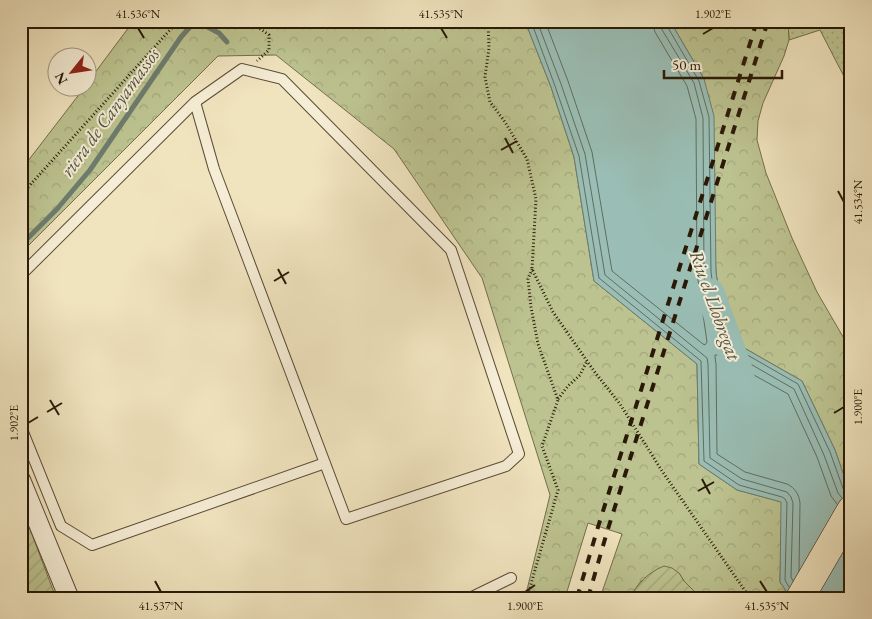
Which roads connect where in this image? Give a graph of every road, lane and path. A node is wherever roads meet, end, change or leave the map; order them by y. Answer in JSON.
{"nodes":[{"id":1,"x":178,"y":21,"type":"edge"},
{"id":2,"x":248,"y":21,"type":"edge"},
{"id":3,"x":488,"y":21,"type":"edge"},
{"id":4,"x":242,"y":69,"type":"junction"},
{"id":5,"x":195,"y":102,"type":"junction"},
{"id":6,"x":21,"y":195,"type":"edge"},
{"id":7,"x":532,"y":269,"type":"junction"},
{"id":8,"x":21,"y":275,"type":"edge"},
{"id":9,"x":586,"y":361,"type":"junction"},
{"id":10,"x":558,"y":400,"type":"junction"},
{"id":11,"x":21,"y":427,"type":"edge"},
{"id":12,"x":325,"y":463,"type":"junction"},
{"id":13,"x":21,"y":481,"type":"edge"},
{"id":14,"x":851,"y":510,"type":"edge"},
{"id":15,"x":511,"y":578,"type":"dead end"},
{"id":16,"x":69,"y":598,"type":"edge"},
{"id":17,"x":470,"y":598,"type":"edge"},
{"id":18,"x":527,"y":598,"type":"edge"},
{"id":19,"x":750,"y":598,"type":"edge"},
{"id":20,"x":800,"y":598,"type":"edge"}],
"edges":[{"from":1,"to":6,"type":"path"},
{"from":2,"to":4,"type":"path"},
{"from":3,"to":7,"type":"path"},
{"from":4,"to":5,"type":"lane"},
{"from":4,"to":12,"type":"lane"},
{"from":5,"to":8,"type":"lane"},
{"from":5,"to":12,"type":"lane"},
{"from":7,"to":9,"type":"path"},
{"from":7,"to":10,"type":"path"},
{"from":9,"to":10,"type":"path"},
{"from":9,"to":19,"type":"path"},
{"from":10,"to":18,"type":"path"},
{"from":11,"to":12,"type":"lane"},
{"from":13,"to":16,"type":"street"},
{"from":14,"to":20,"type":"highway"},
{"from":15,"to":17,"type":"lane"}]}
